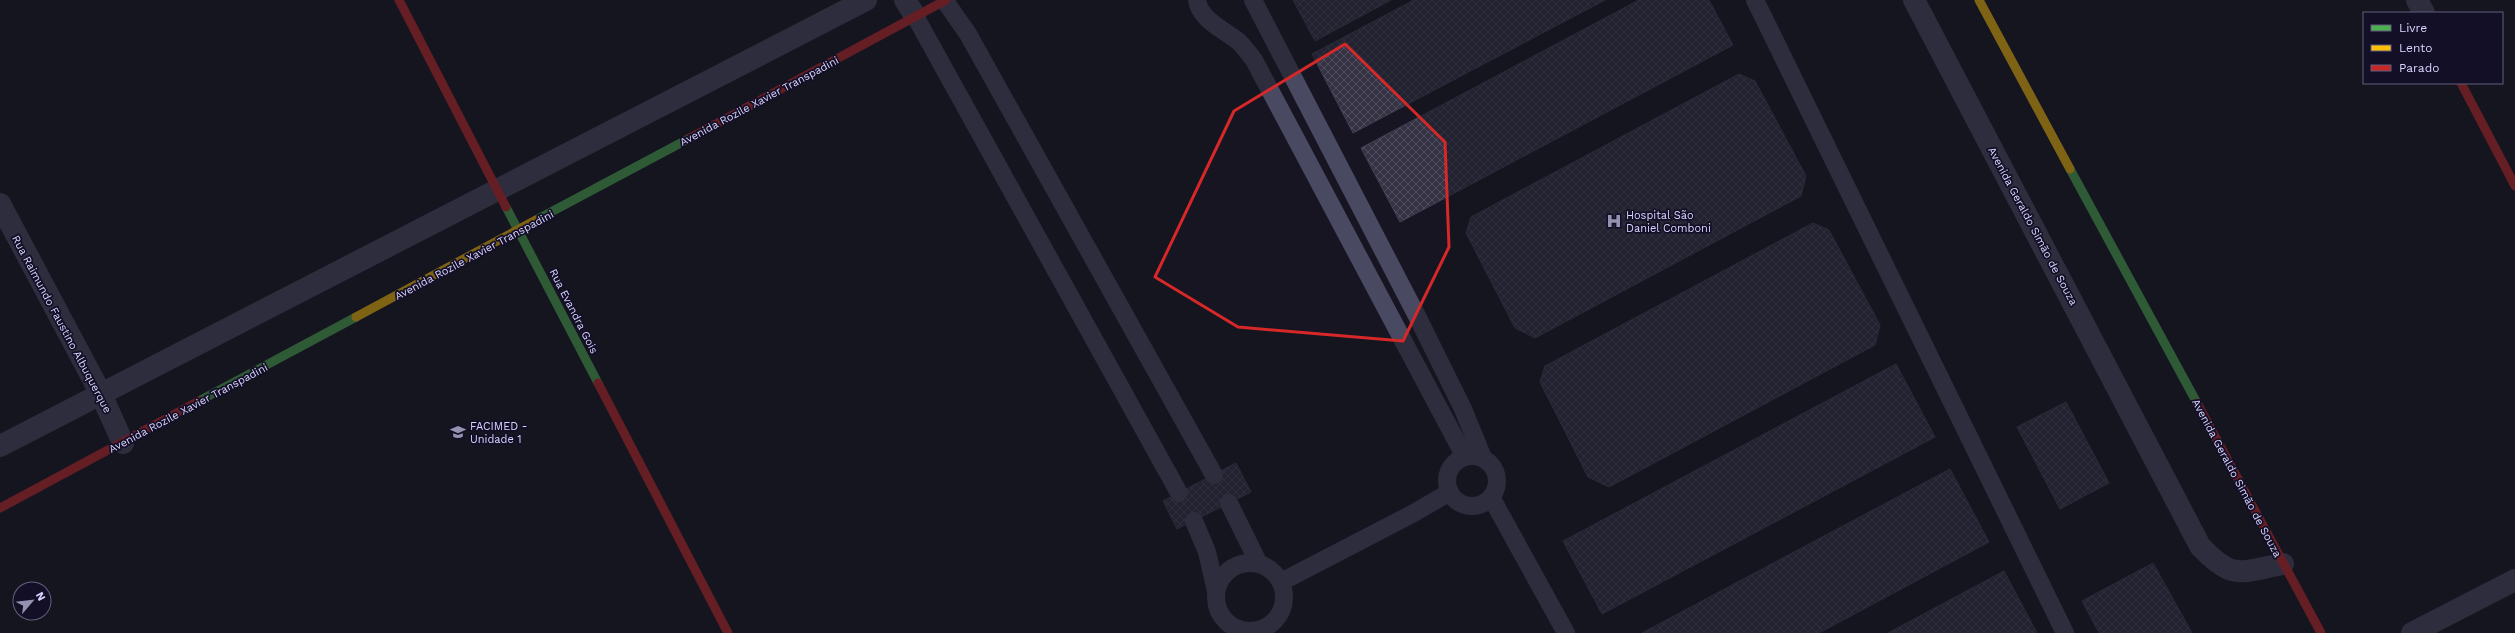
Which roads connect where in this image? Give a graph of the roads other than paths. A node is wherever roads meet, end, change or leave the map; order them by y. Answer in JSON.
{"nodes":[{"id":1,"x":399,"y":0,"type":"edge"},
{"id":2,"x":866,"y":0,"type":"edge"},
{"id":3,"x":946,"y":0,"type":"edge"},
{"id":4,"x":1197,"y":0,"type":"edge"},
{"id":5,"x":1253,"y":0,"type":"edge"},
{"id":6,"x":1755,"y":0,"type":"edge"},
{"id":7,"x":1914,"y":0,"type":"edge"},
{"id":8,"x":1979,"y":0,"type":"edge"},
{"id":9,"x":2417,"y":0,"type":"edge"},
{"id":10,"x":910,"y":8,"type":"edge"},
{"id":11,"x":2423,"y":12,"type":"edge"},
{"id":12,"x":2462,"y":84,"type":"edge"},
{"id":13,"x":2515,"y":186,"type":"edge"},
{"id":14,"x":496,"y":189,"type":"junction"},
{"id":15,"x":0,"y":204,"type":"edge"},
{"id":16,"x":518,"y":231,"type":"junction"},
{"id":17,"x":101,"y":394,"type":"junction"},
{"id":18,"x":124,"y":443,"type":"junction"},
{"id":19,"x":0,"y":446,"type":"edge"},
{"id":20,"x":1474,"y":457,"type":"junction"},
{"id":21,"x":1214,"y":475,"type":"dead end"},
{"id":22,"x":1450,"y":492,"type":"junction"},
{"id":23,"x":1179,"y":493,"type":"dead end"},
{"id":24,"x":1491,"y":497,"type":"junction"},
{"id":25,"x":1229,"y":503,"type":"dead end"},
{"id":26,"x":0,"y":508,"type":"edge"},
{"id":27,"x":1194,"y":520,"type":"dead end"},
{"id":28,"x":1259,"y":564,"type":"junction"},
{"id":29,"x":2283,"y":564,"type":"junction"},
{"id":30,"x":2515,"y":580,"type":"edge"},
{"id":31,"x":1280,"y":582,"type":"junction"},
{"id":32,"x":1216,"y":591,"type":"junction"},
{"id":33,"x":728,"y":633,"type":"edge"},
{"id":34,"x":1566,"y":633,"type":"edge"},
{"id":35,"x":2065,"y":633,"type":"edge"},
{"id":36,"x":2321,"y":633,"type":"edge"},
{"id":37,"x":2412,"y":633,"type":"edge"}],
"edges":[{"from":1,"to":14,"type":"street","name":"Rua Evandra Gois"},
{"from":2,"to":14,"type":"street"},
{"from":3,"to":10,"type":"street","name":"Avenida Rozile Xavier Transpadini"},
{"from":3,"to":21,"type":"lane"},
{"from":4,"to":20,"type":"lane"},
{"from":5,"to":20,"type":"lane"},
{"from":6,"to":35,"type":"lane"},
{"from":7,"to":29,"type":"street","name":"Avenida Geraldo Simão de Souza"},
{"from":8,"to":29,"type":"street","name":"Avenida Geraldo Simão de Souza"},
{"from":9,"to":11,"type":"street"},
{"from":10,"to":16,"type":"street","name":"Avenida Rozile Xavier Transpadini"},
{"from":10,"to":23,"type":"lane"},
{"from":12,"to":13,"type":"street"},
{"from":14,"to":16,"type":"street","name":"Rua Evandra Gois"},
{"from":14,"to":17,"type":"street"},
{"from":15,"to":17,"type":"street","name":"Rua Raimundo Faustino Albuquerque"},
{"from":16,"to":18,"type":"street","name":"Avenida Rozile Xavier Transpadini"},
{"from":16,"to":33,"type":"street","name":"Rua Evandra Gois"},
{"from":17,"to":18,"type":"street","name":"Rua Raimundo Faustino Albuquerque"},
{"from":17,"to":19,"type":"street"},
{"from":18,"to":26,"type":"street","name":"Avenida Rozile Xavier Transpadini"},
{"from":20,"to":22,"type":"lane"},
{"from":20,"to":24,"type":"lane"},
{"from":22,"to":24,"type":"lane"},
{"from":22,"to":31,"type":"lane"},
{"from":24,"to":34,"type":"lane"},
{"from":25,"to":28,"type":"lane"},
{"from":27,"to":32,"type":"lane"},
{"from":28,"to":31,"type":"lane"},
{"from":28,"to":32,"type":"lane"},
{"from":29,"to":36,"type":"street"},
{"from":30,"to":37,"type":"street"},
{"from":31,"to":32,"type":"lane"}]}
